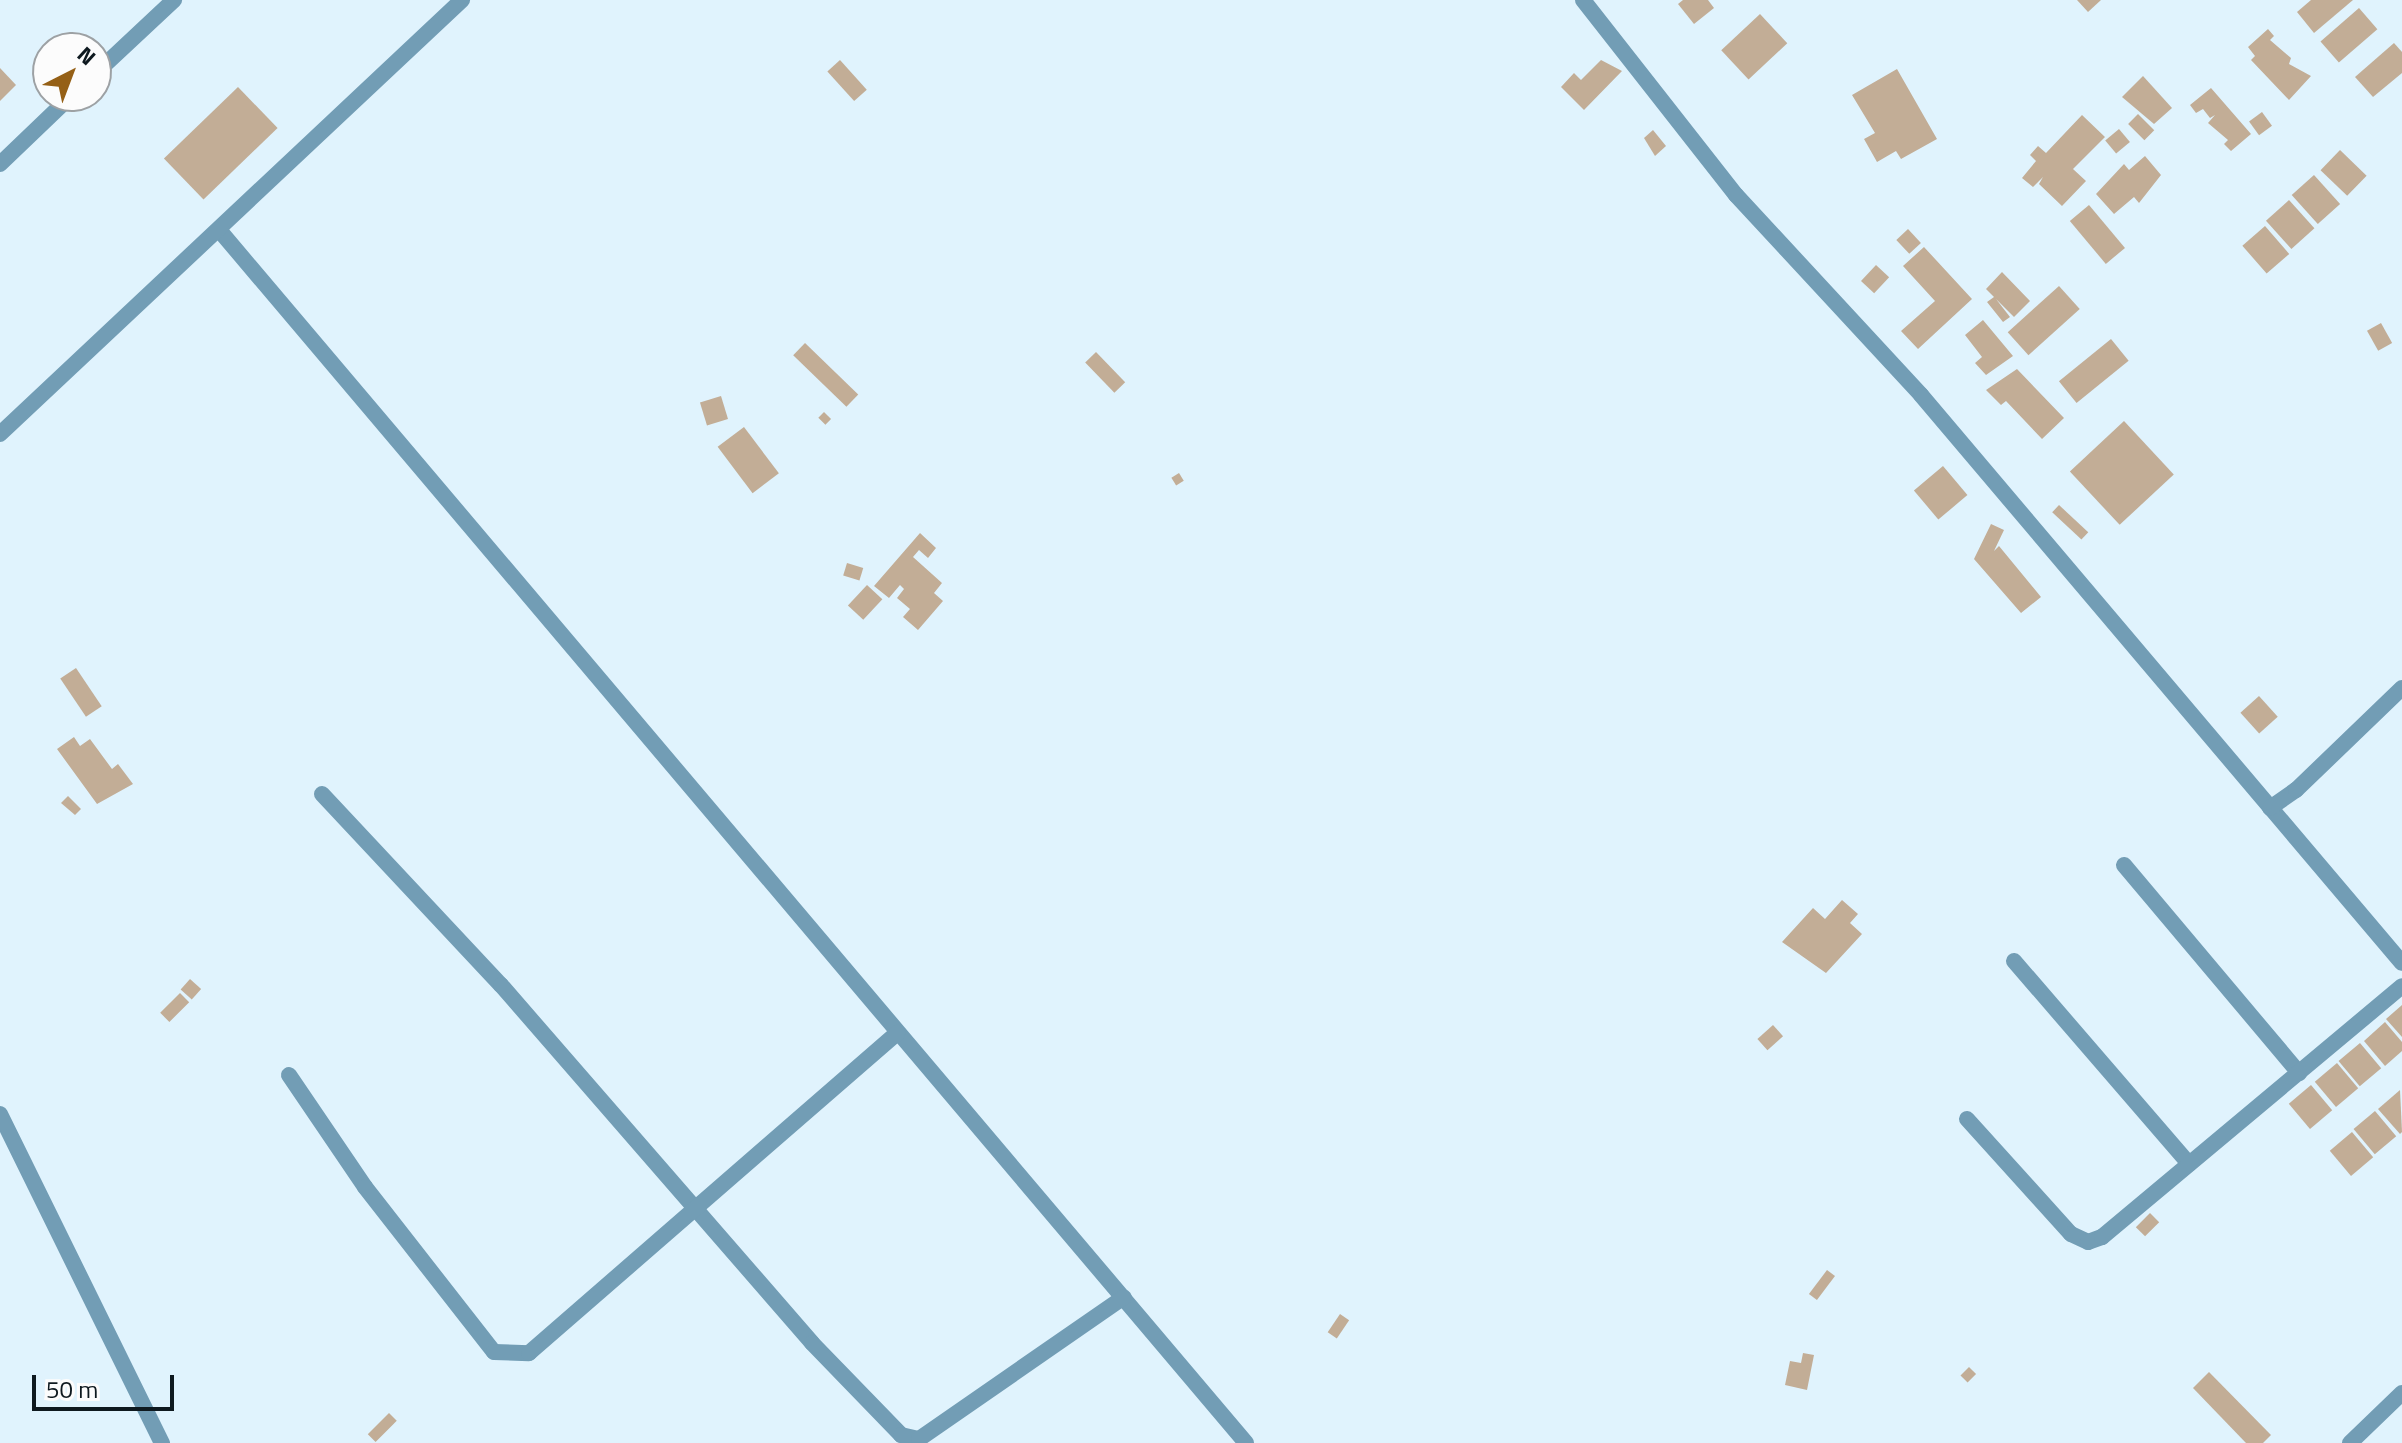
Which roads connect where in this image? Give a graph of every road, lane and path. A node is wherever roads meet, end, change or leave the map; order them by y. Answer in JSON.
{"nodes":[{"id":1,"x":174,"y":0,"type":"edge"},
{"id":2,"x":462,"y":0,"type":"edge"},
{"id":3,"x":1583,"y":0,"type":"edge"},
{"id":4,"x":112,"y":58,"type":"edge"},
{"id":5,"x":54,"y":112,"type":"edge"},
{"id":6,"x":0,"y":164,"type":"edge"},
{"id":7,"x":220,"y":231,"type":"junction"},
{"id":8,"x":0,"y":434,"type":"edge"},
{"id":9,"x":2402,"y":688,"type":"edge"},
{"id":10,"x":322,"y":794,"type":"dead end"},
{"id":11,"x":2270,"y":808,"type":"junction"},
{"id":12,"x":2124,"y":865,"type":"dead end"},
{"id":13,"x":2014,"y":961,"type":"dead end"},
{"id":14,"x":2402,"y":963,"type":"edge"},
{"id":15,"x":2402,"y":986,"type":"edge"},
{"id":16,"x":897,"y":1033,"type":"junction"},
{"id":17,"x":2299,"y":1073,"type":"junction"},
{"id":18,"x":289,"y":1075,"type":"dead end"},
{"id":19,"x":0,"y":1114,"type":"edge"},
{"id":20,"x":1967,"y":1119,"type":"dead end"},
{"id":21,"x":2189,"y":1164,"type":"junction"},
{"id":22,"x":692,"y":1208,"type":"junction"},
{"id":23,"x":1124,"y":1297,"type":"junction"},
{"id":24,"x":2402,"y":1393,"type":"edge"},
{"id":25,"x":162,"y":1443,"type":"edge"},
{"id":26,"x":1246,"y":1443,"type":"edge"},
{"id":27,"x":2350,"y":1443,"type":"edge"}],
"edges":[{"from":1,"to":4,"type":"street"},
{"from":2,"to":7,"type":"street"},
{"from":3,"to":11,"type":"street"},
{"from":5,"to":6,"type":"street"},
{"from":7,"to":8,"type":"street"},
{"from":7,"to":16,"type":"street"},
{"from":9,"to":11,"type":"street"},
{"from":10,"to":22,"type":"street"},
{"from":11,"to":14,"type":"street"},
{"from":12,"to":17,"type":"street"},
{"from":13,"to":21,"type":"street"},
{"from":15,"to":17,"type":"street"},
{"from":16,"to":22,"type":"street"},
{"from":16,"to":23,"type":"street"},
{"from":17,"to":21,"type":"street"},
{"from":18,"to":22,"type":"street"},
{"from":19,"to":25,"type":"street"},
{"from":20,"to":21,"type":"street"},
{"from":22,"to":23,"type":"street"},
{"from":23,"to":26,"type":"street"},
{"from":24,"to":27,"type":"street"}]}
